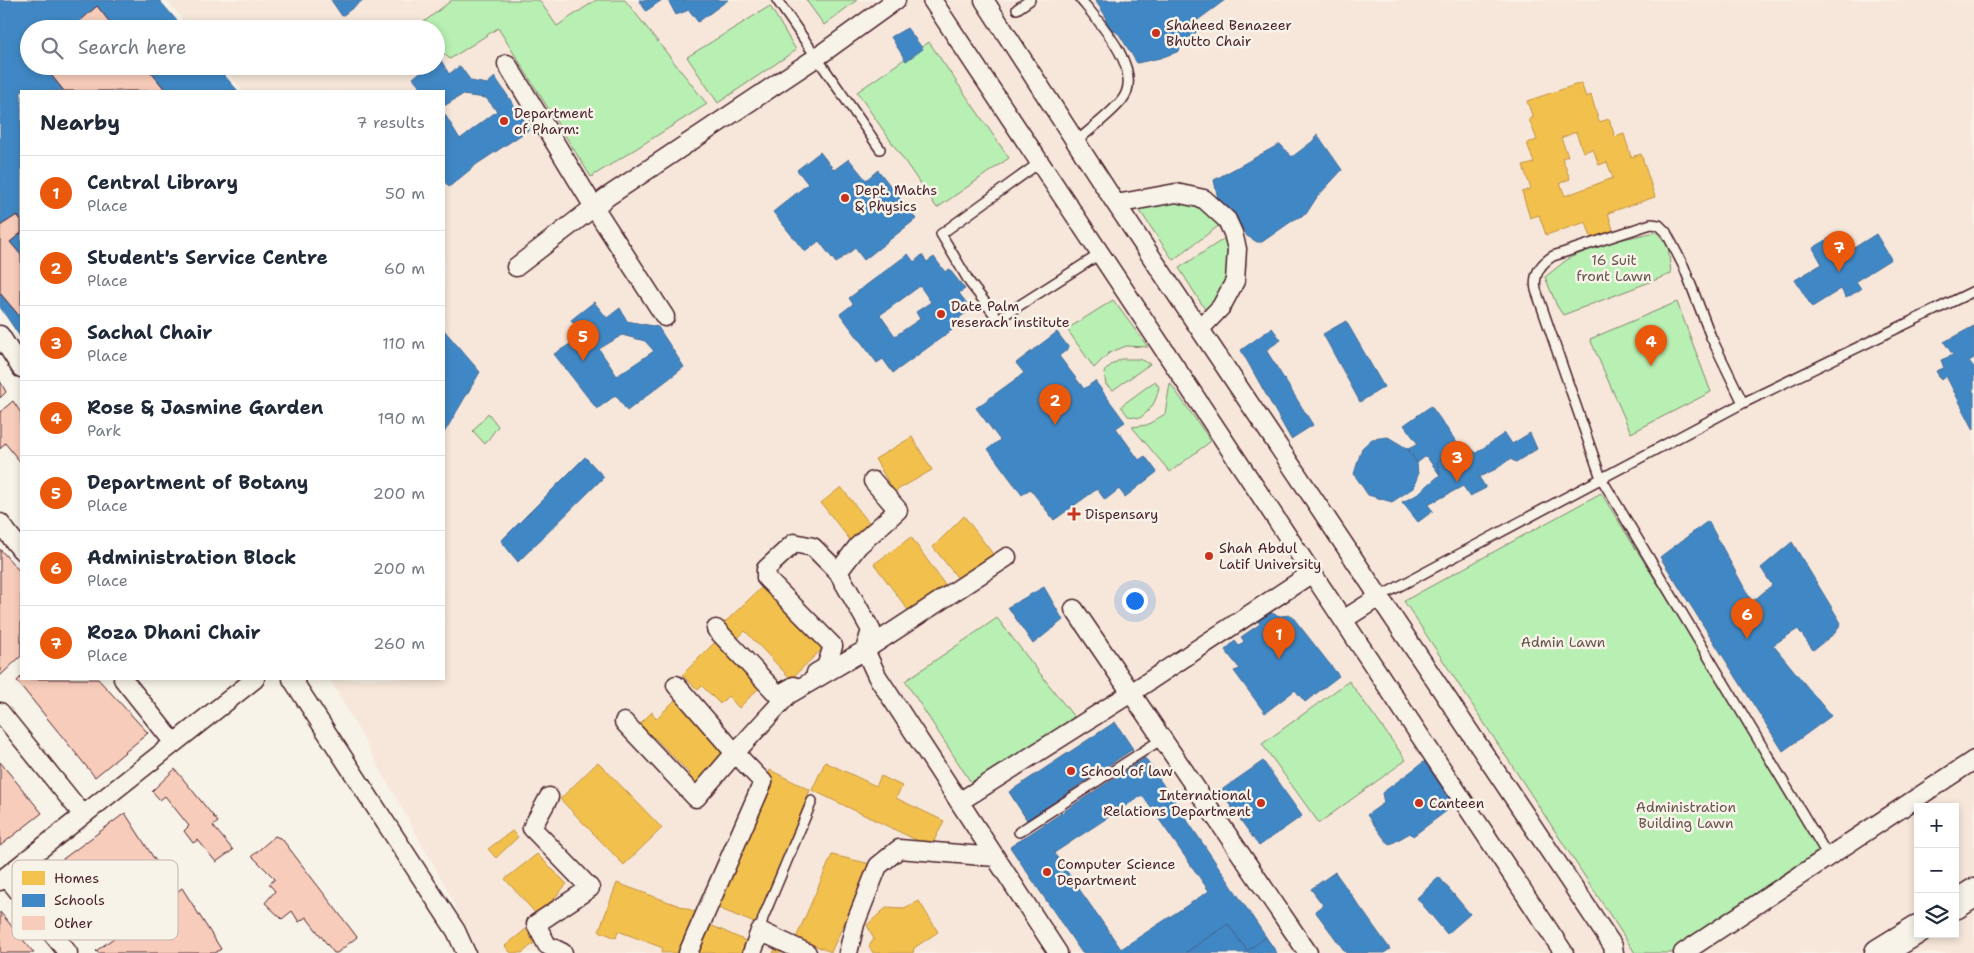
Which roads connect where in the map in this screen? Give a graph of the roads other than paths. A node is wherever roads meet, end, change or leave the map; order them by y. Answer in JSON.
{"nodes":[{"id":1,"x":777,"y":0,"type":"edge"},
{"id":2,"x":896,"y":0,"type":"edge"},
{"id":3,"x":932,"y":0,"type":"edge"},
{"id":4,"x":984,"y":0,"type":"edge"},
{"id":5,"x":1030,"y":0,"type":"edge"},
{"id":6,"x":1081,"y":0,"type":"edge"},
{"id":7,"x":1017,"y":9,"type":"dead end"},
{"id":8,"x":816,"y":58,"type":"junction"},
{"id":9,"x":507,"y":64,"type":"dead end"},
{"id":10,"x":1076,"y":142,"type":"junction"},
{"id":11,"x":880,"y":149,"type":"dead end"},
{"id":12,"x":1039,"y":163,"type":"junction"},
{"id":13,"x":1116,"y":204,"type":"junction"},
{"id":14,"x":594,"y":207,"type":"junction"},
{"id":15,"x":1100,"y":254,"type":"junction"},
{"id":16,"x":516,"y":266,"type":"dead end"},
{"id":17,"x":1974,"y":291,"type":"edge"},
{"id":18,"x":665,"y":317,"type":"dead end"},
{"id":19,"x":1200,"y":329,"type":"junction"},
{"id":20,"x":0,"y":335,"type":"edge"},
{"id":21,"x":20,"y":366,"type":"edge"},
{"id":22,"x":1743,"y":404,"type":"junction"},
{"id":23,"x":1601,"y":478,"type":"junction"},
{"id":24,"x":873,"y":482,"type":"dead end"},
{"id":25,"x":0,"y":523,"type":"edge"},
{"id":26,"x":20,"y":549,"type":"edge"},
{"id":27,"x":1007,"y":557,"type":"dead end"},
{"id":28,"x":838,"y":572,"type":"junction"},
{"id":29,"x":1312,"y":573,"type":"junction"},
{"id":30,"x":1379,"y":597,"type":"junction"},
{"id":31,"x":1074,"y":609,"type":"dead end"},
{"id":32,"x":1343,"y":620,"type":"junction"},
{"id":33,"x":716,"y":630,"type":"dead end"},
{"id":34,"x":865,"y":650,"type":"junction"},
{"id":35,"x":124,"y":680,"type":"edge"},
{"id":36,"x":255,"y":680,"type":"edge"},
{"id":37,"x":293,"y":680,"type":"edge"},
{"id":38,"x":676,"y":685,"type":"dead end"},
{"id":39,"x":1131,"y":693,"type":"junction"},
{"id":40,"x":0,"y":712,"type":"edge"},
{"id":41,"x":624,"y":722,"type":"dead end"},
{"id":42,"x":1162,"y":739,"type":"junction"},
{"id":43,"x":174,"y":743,"type":"junction"},
{"id":44,"x":735,"y":753,"type":"junction"},
{"id":45,"x":1974,"y":760,"type":"edge"},
{"id":46,"x":549,"y":797,"type":"dead end"},
{"id":47,"x":812,"y":801,"type":"dead end"},
{"id":48,"x":959,"y":802,"type":"junction"},
{"id":49,"x":83,"y":815,"type":"junction"},
{"id":50,"x":1019,"y":832,"type":"dead end"},
{"id":51,"x":995,"y":856,"type":"junction"},
{"id":52,"x":1828,"y":856,"type":"junction"},
{"id":53,"x":27,"y":860,"type":"edge"},
{"id":54,"x":3,"y":879,"type":"edge"},
{"id":55,"x":12,"y":889,"type":"edge"},
{"id":56,"x":1974,"y":893,"type":"edge"},
{"id":57,"x":1959,"y":902,"type":"edge"},
{"id":58,"x":760,"y":931,"type":"junction"},
{"id":59,"x":1914,"y":931,"type":"edge"},
{"id":60,"x":57,"y":940,"type":"edge"},
{"id":61,"x":68,"y":953,"type":"edge"},
{"id":62,"x":466,"y":953,"type":"edge"},
{"id":63,"x":563,"y":953,"type":"edge"},
{"id":64,"x":688,"y":953,"type":"edge"},
{"id":65,"x":752,"y":953,"type":"edge"},
{"id":66,"x":807,"y":953,"type":"edge"},
{"id":67,"x":848,"y":953,"type":"edge"},
{"id":68,"x":1058,"y":953,"type":"edge"},
{"id":69,"x":1308,"y":953,"type":"edge"},
{"id":70,"x":1564,"y":953,"type":"edge"},
{"id":71,"x":1614,"y":953,"type":"edge"},
{"id":72,"x":1683,"y":953,"type":"edge"},
{"id":73,"x":1879,"y":953,"type":"edge"}],
"edges":[{"from":1,"to":8,"type":"lane"},
{"from":2,"to":8,"type":"street"},
{"from":3,"to":12,"type":"street"},
{"from":4,"to":10,"type":"street"},
{"from":5,"to":7,"type":"lane"},
{"from":6,"to":10,"type":"lane"},
{"from":8,"to":11,"type":"lane"},
{"from":8,"to":14,"type":"street"},
{"from":9,"to":14,"type":"street"},
{"from":10,"to":13,"type":"street"},
{"from":12,"to":15,"type":"street"},
{"from":12,"to":15,"type":"lane"},
{"from":13,"to":19,"type":"street"},
{"from":13,"to":19,"type":"street"},
{"from":14,"to":16,"type":"street"},
{"from":14,"to":18,"type":"street"},
{"from":15,"to":29,"type":"street"},
{"from":17,"to":22,"type":"lane"},
{"from":19,"to":30,"type":"street"},
{"from":20,"to":21,"type":"street"},
{"from":22,"to":23,"type":"lane"},
{"from":22,"to":23,"type":"lane"},
{"from":23,"to":30,"type":"lane"},
{"from":23,"to":52,"type":"lane"},
{"from":24,"to":28,"type":"street"},
{"from":25,"to":26,"type":"street"},
{"from":27,"to":34,"type":"street"},
{"from":28,"to":33,"type":"street"},
{"from":28,"to":34,"type":"street"},
{"from":29,"to":32,"type":"street"},
{"from":29,"to":39,"type":"street"},
{"from":30,"to":32,"type":"street"},
{"from":30,"to":71,"type":"street"},
{"from":31,"to":39,"type":"street"},
{"from":32,"to":70,"type":"street"},
{"from":34,"to":44,"type":"street"},
{"from":34,"to":48,"type":"street"},
{"from":35,"to":43,"type":"street"},
{"from":36,"to":43,"type":"street"},
{"from":37,"to":62,"type":"street"},
{"from":38,"to":44,"type":"street"},
{"from":39,"to":42,"type":"street"},
{"from":39,"to":48,"type":"street"},
{"from":40,"to":49,"type":"street"},
{"from":41,"to":44,"type":"street"},
{"from":42,"to":50,"type":"lane"},
{"from":42,"to":69,"type":"street"},
{"from":43,"to":49,"type":"street"},
{"from":44,"to":64,"type":"street"},
{"from":45,"to":52,"type":"street"},
{"from":46,"to":63,"type":"street"},
{"from":47,"to":58,"type":"lane"},
{"from":48,"to":51,"type":"street"},
{"from":49,"to":53,"type":"street"},
{"from":51,"to":67,"type":"street"},
{"from":51,"to":68,"type":"street"},
{"from":52,"to":72,"type":"street"},
{"from":54,"to":55,"type":"street"},
{"from":56,"to":57,"type":"main road"},
{"from":58,"to":65,"type":"street"},
{"from":58,"to":66,"type":"street"},
{"from":59,"to":73,"type":"main road"},
{"from":60,"to":61,"type":"street"}]}
